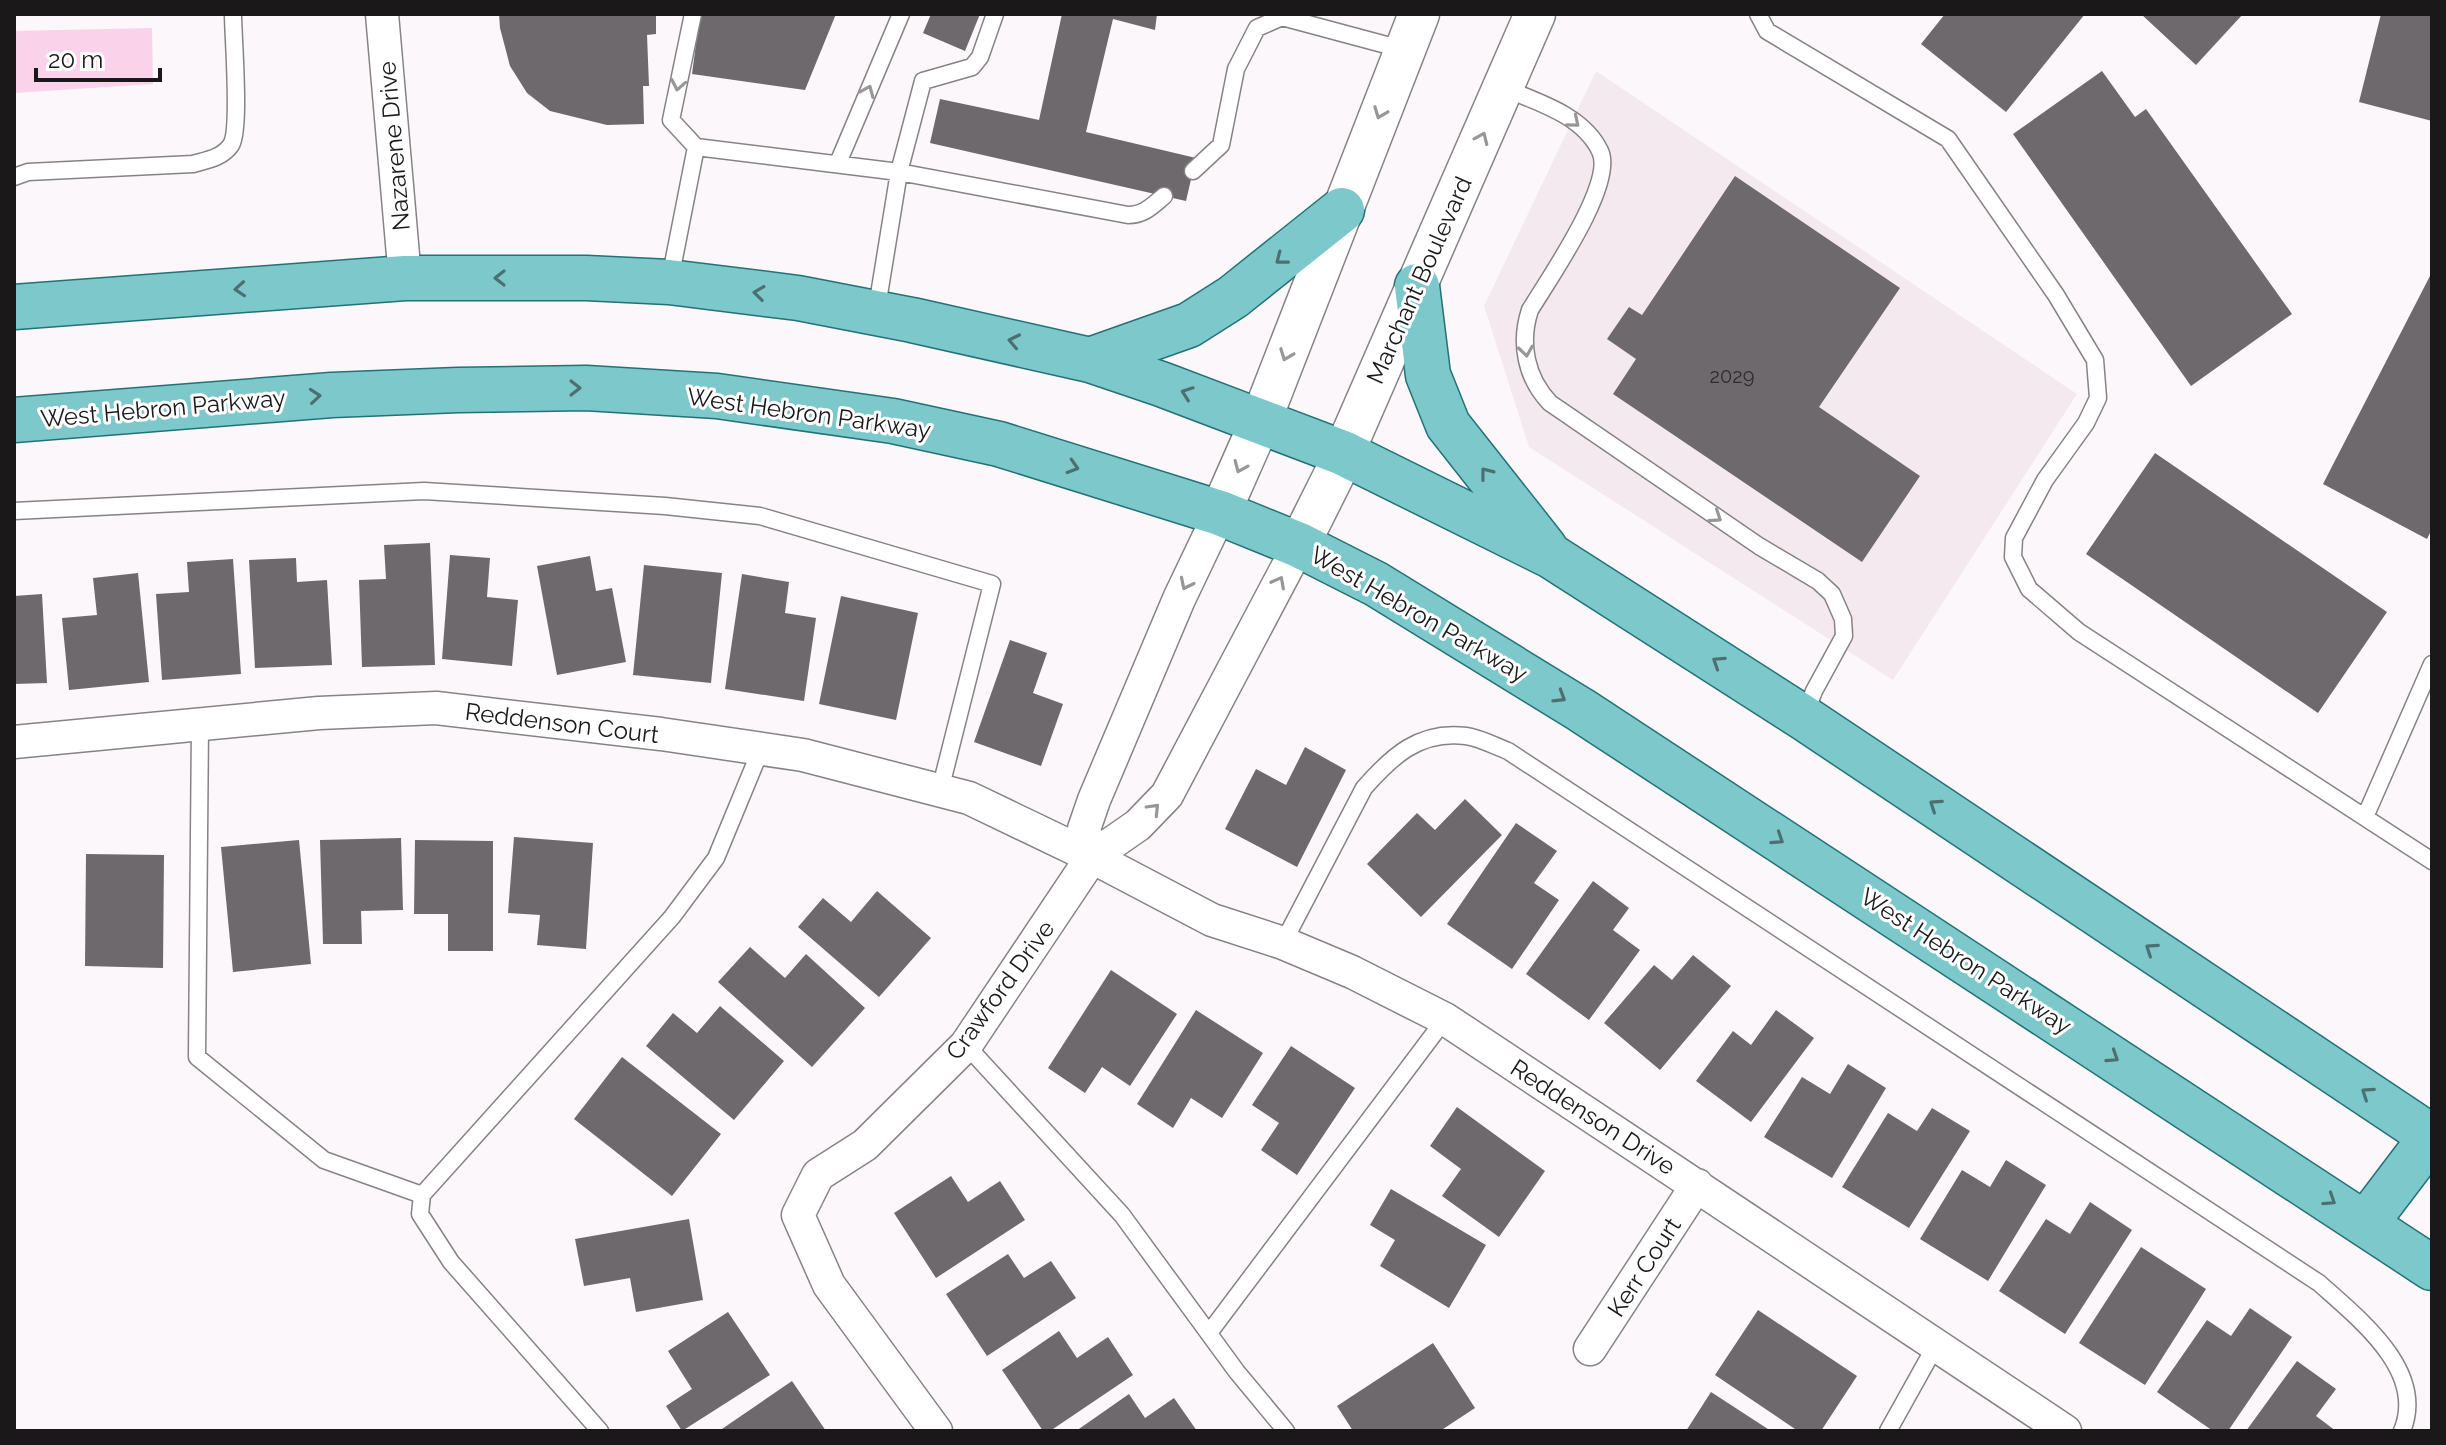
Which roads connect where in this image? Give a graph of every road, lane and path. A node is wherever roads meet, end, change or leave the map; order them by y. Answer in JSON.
{"nodes":[{"id":1,"x":233,"y":14,"type":"edge"},
{"id":2,"x":382,"y":14,"type":"edge"},
{"id":3,"x":693,"y":14,"type":"edge"},
{"id":4,"x":901,"y":14,"type":"edge"},
{"id":5,"x":995,"y":14,"type":"edge"},
{"id":6,"x":1535,"y":14,"type":"edge"},
{"id":7,"x":1758,"y":14,"type":"edge"},
{"id":8,"x":1281,"y":16,"type":"edge"},
{"id":9,"x":1412,"y":32,"type":"edge"},
{"id":10,"x":1504,"y":88,"type":"junction"},
{"id":11,"x":696,"y":147,"type":"junction"},
{"id":12,"x":838,"y":163,"type":"junction"},
{"id":13,"x":1193,"y":171,"type":"dead end"},
{"id":14,"x":899,"y":172,"type":"junction"},
{"id":15,"x":14,"y":177,"type":"edge"},
{"id":16,"x":1164,"y":196,"type":"dead end"},
{"id":17,"x":1342,"y":210,"type":"junction"},
{"id":18,"x":405,"y":278,"type":"junction"},
{"id":19,"x":669,"y":282,"type":"junction"},
{"id":20,"x":1417,"y":286,"type":"junction"},
{"id":21,"x":14,"y":307,"type":"edge"},
{"id":22,"x":876,"y":314,"type":"junction"},
{"id":23,"x":1090,"y":360,"type":"junction"},
{"id":24,"x":14,"y":420,"type":"edge"},
{"id":25,"x":1261,"y":420,"type":"junction"},
{"id":26,"x":1343,"y":453,"type":"junction"},
{"id":27,"x":14,"y":511,"type":"edge"},
{"id":28,"x":1220,"y":513,"type":"junction"},
{"id":29,"x":1299,"y":545,"type":"junction"},
{"id":30,"x":1551,"y":556,"type":"junction"},
{"id":31,"x":2432,"y":664,"type":"edge"},
{"id":32,"x":1804,"y":718,"type":"junction"},
{"id":33,"x":200,"y":725,"type":"junction"},
{"id":34,"x":14,"y":742,"type":"edge"},
{"id":35,"x":761,"y":749,"type":"junction"},
{"id":36,"x":940,"y":790,"type":"junction"},
{"id":37,"x":2365,"y":817,"type":"junction"},
{"id":38,"x":1092,"y":857,"type":"junction"},
{"id":39,"x":2432,"y":861,"type":"edge"},
{"id":40,"x":1283,"y":943,"type":"junction"},
{"id":41,"x":1445,"y":1019,"type":"junction"},
{"id":42,"x":966,"y":1045,"type":"junction"},
{"id":43,"x":2432,"y":1135,"type":"edge"},
{"id":44,"x":1697,"y":1185,"type":"junction"},
{"id":45,"x":422,"y":1195,"type":"junction"},
{"id":46,"x":2366,"y":1223,"type":"junction"},
{"id":47,"x":2432,"y":1268,"type":"edge"},
{"id":48,"x":1209,"y":1333,"type":"junction"},
{"id":49,"x":1936,"y":1345,"type":"junction"},
{"id":50,"x":1590,"y":1349,"type":"dead end"},
{"id":51,"x":600,"y":1431,"type":"edge"},
{"id":52,"x":936,"y":1431,"type":"edge"},
{"id":53,"x":1286,"y":1431,"type":"edge"},
{"id":54,"x":1888,"y":1431,"type":"edge"},
{"id":55,"x":2065,"y":1431,"type":"edge"},
{"id":56,"x":2402,"y":1431,"type":"edge"}],
"edges":[{"from":1,"to":15,"type":"lane"},
{"from":2,"to":18,"type":"street","name":"Nazarene Drive"},
{"from":3,"to":11,"type":"lane","one_way":true},
{"from":12,"to":4,"type":"lane","one_way":true},
{"from":5,"to":14,"type":"lane"},
{"from":6,"to":10,"type":"street","name":"Marchant Boulevard"},
{"from":7,"to":37,"type":"lane"},
{"from":8,"to":9,"type":"lane"},
{"from":8,"to":13,"type":"lane"},
{"from":9,"to":17,"type":"street","one_way":true},
{"from":20,"to":10,"type":"street","name":"Marchant Boulevard","one_way":true},
{"from":10,"to":32,"type":"lane","one_way":true},
{"from":11,"to":12,"type":"lane"},
{"from":11,"to":19,"type":"lane"},
{"from":12,"to":14,"type":"lane"},
{"from":14,"to":16,"type":"lane"},
{"from":14,"to":22,"type":"lane"},
{"from":17,"to":23,"type":"main road","one_way":true},
{"from":17,"to":25,"type":"street","one_way":true},
{"from":19,"to":18,"type":"main road","one_way":true},
{"from":18,"to":21,"type":"main road","one_way":true},
{"from":22,"to":19,"type":"main road","one_way":true},
{"from":20,"to":26,"type":"street","name":"Marchant Boulevard"},
{"from":30,"to":20,"type":"main road","one_way":true},
{"from":23,"to":22,"type":"main road","one_way":true},
{"from":25,"to":23,"type":"main road","one_way":true},
{"from":24,"to":28,"type":"main road","name":"West Hebron Parkway","one_way":true},
{"from":25,"to":26,"type":"main road"},
{"from":25,"to":28,"type":"street","one_way":true},
{"from":26,"to":29,"type":"street","name":"Marchant Boulevard"},
{"from":26,"to":30,"type":"main road"},
{"from":27,"to":36,"type":"lane"},
{"from":28,"to":29,"type":"main road","name":"West Hebron Parkway"},
{"from":28,"to":38,"type":"street","one_way":true},
{"from":38,"to":29,"type":"street","name":"Crawford Drive","one_way":true},
{"from":29,"to":46,"type":"main road","name":"West Hebron Parkway","one_way":true},
{"from":32,"to":30,"type":"main road","one_way":true},
{"from":31,"to":37,"type":"lane"},
{"from":43,"to":32,"type":"main road","one_way":true},
{"from":33,"to":34,"type":"street","name":"Reddenson Court"},
{"from":33,"to":35,"type":"street","name":"Reddenson Court"},
{"from":33,"to":45,"type":"lane"},
{"from":35,"to":36,"type":"street","name":"Reddenson Court"},
{"from":35,"to":45,"type":"lane"},
{"from":36,"to":38,"type":"street","name":"Reddenson Court"},
{"from":37,"to":39,"type":"lane"},
{"from":38,"to":40,"type":"street","name":"Reddenson Drive"},
{"from":38,"to":42,"type":"street","name":"Crawford Drive"},
{"from":40,"to":41,"type":"street","name":"Reddenson Drive"},
{"from":40,"to":56,"type":"lane"},
{"from":41,"to":44,"type":"street","name":"Reddenson Drive"},
{"from":41,"to":48,"type":"lane"},
{"from":42,"to":48,"type":"lane"},
{"from":42,"to":52,"type":"street","name":"Crawford Drive"},
{"from":43,"to":46,"type":"main road"},
{"from":44,"to":49,"type":"street","name":"Reddenson Drive"},
{"from":44,"to":50,"type":"street","name":"Kerr Court"},
{"from":45,"to":51,"type":"lane"},
{"from":46,"to":47,"type":"main road","name":"West Hebron Parkway"},
{"from":48,"to":53,"type":"lane"},
{"from":49,"to":54,"type":"lane"},
{"from":49,"to":55,"type":"street","name":"Reddenson Drive"}]}
